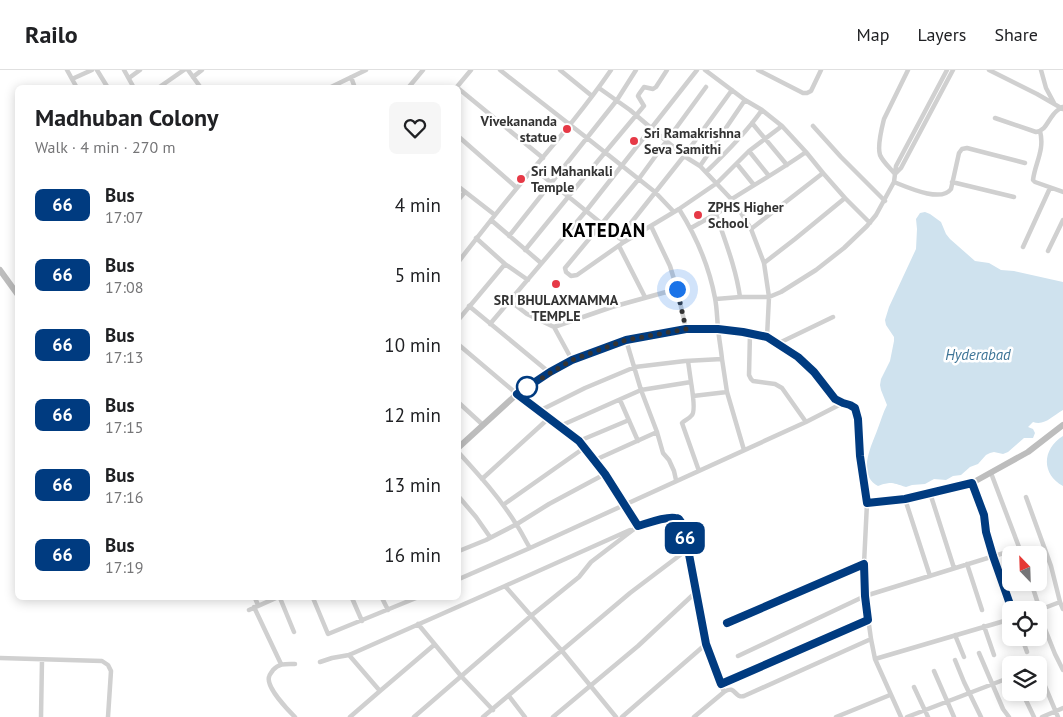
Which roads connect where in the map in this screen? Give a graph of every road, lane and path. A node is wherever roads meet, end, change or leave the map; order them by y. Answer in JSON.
{"nodes":[{"id":1,"x":67,"y":70,"type":"edge"},
{"id":2,"x":92,"y":70,"type":"edge"},
{"id":3,"x":97,"y":70,"type":"edge"},
{"id":4,"x":124,"y":70,"type":"edge"},
{"id":5,"x":140,"y":70,"type":"edge"},
{"id":6,"x":184,"y":70,"type":"edge"},
{"id":7,"x":188,"y":70,"type":"edge"},
{"id":8,"x":202,"y":70,"type":"edge"},
{"id":9,"x":366,"y":70,"type":"edge"},
{"id":10,"x":423,"y":70,"type":"edge"},
{"id":11,"x":471,"y":70,"type":"edge"},
{"id":12,"x":500,"y":70,"type":"edge"},
{"id":13,"x":560,"y":70,"type":"edge"},
{"id":14,"x":610,"y":70,"type":"edge"},
{"id":15,"x":636,"y":70,"type":"edge"},
{"id":16,"x":667,"y":70,"type":"edge"},
{"id":17,"x":697,"y":70,"type":"edge"},
{"id":18,"x":705,"y":70,"type":"edge"},
{"id":19,"x":758,"y":70,"type":"edge"},
{"id":20,"x":820,"y":70,"type":"edge"},
{"id":21,"x":908,"y":70,"type":"edge"},
{"id":22,"x":947,"y":70,"type":"edge"},
{"id":23,"x":953,"y":70,"type":"edge"},
{"id":24,"x":990,"y":70,"type":"edge"},
{"id":25,"x":1041,"y":70,"type":"edge"},
{"id":26,"x":193,"y":76,"type":"junction"},
{"id":27,"x":352,"y":77,"type":"junction"},
{"id":28,"x":129,"y":78,"type":"junction"},
{"id":29,"x":72,"y":79,"type":"junction"},
{"id":30,"x":75,"y":85,"type":"edge"},
{"id":31,"x":106,"y":85,"type":"edge"},
{"id":32,"x":132,"y":85,"type":"edge"},
{"id":33,"x":167,"y":85,"type":"edge"},
{"id":34,"x":199,"y":85,"type":"edge"},
{"id":35,"x":335,"y":85,"type":"edge"},
{"id":36,"x":354,"y":85,"type":"edge"},
{"id":37,"x":410,"y":85,"type":"edge"},
{"id":38,"x":459,"y":85,"type":"edge"},
{"id":39,"x":706,"y":87,"type":"dead end"},
{"id":40,"x":599,"y":88,"type":"junction"},
{"id":41,"x":732,"y":90,"type":"junction"},
{"id":42,"x":461,"y":91,"type":"edge"},
{"id":43,"x":592,"y":96,"type":"junction"},
{"id":44,"x":617,"y":100,"type":"junction"},
{"id":45,"x":745,"y":100,"type":"junction"},
{"id":46,"x":1054,"y":104,"type":"junction"},
{"id":47,"x":1062,"y":108,"type":"edge"},
{"id":48,"x":762,"y":110,"type":"junction"},
{"id":49,"x":636,"y":116,"type":"junction"},
{"id":50,"x":996,"y":118,"type":"dead end"},
{"id":51,"x":752,"y":124,"type":"junction"},
{"id":52,"x":570,"y":125,"type":"junction"},
{"id":53,"x":782,"y":126,"type":"junction"},
{"id":54,"x":813,"y":126,"type":"dead end"},
{"id":55,"x":652,"y":128,"type":"junction"},
{"id":56,"x":1040,"y":131,"type":"junction"},
{"id":57,"x":587,"y":138,"type":"junction"},
{"id":58,"x":461,"y":139,"type":"edge"},
{"id":59,"x":765,"y":139,"type":"junction"},
{"id":60,"x":666,"y":141,"type":"junction"},
{"id":61,"x":749,"y":151,"type":"junction"},
{"id":62,"x":606,"y":152,"type":"junction"},
{"id":63,"x":806,"y":152,"type":"junction"},
{"id":64,"x":684,"y":156,"type":"junction"},
{"id":65,"x":543,"y":158,"type":"junction"},
{"id":66,"x":1025,"y":163,"type":"dead end"},
{"id":67,"x":737,"y":164,"type":"junction"},
{"id":68,"x":788,"y":165,"type":"junction"},
{"id":69,"x":621,"y":166,"type":"junction"},
{"id":70,"x":700,"y":166,"type":"junction"},
{"id":71,"x":534,"y":168,"type":"junction"},
{"id":72,"x":706,"y":172,"type":"junction"},
{"id":73,"x":822,"y":173,"type":"junction"},
{"id":74,"x":895,"y":174,"type":"junction"},
{"id":75,"x":768,"y":176,"type":"junction"},
{"id":76,"x":638,"y":180,"type":"junction"},
{"id":77,"x":552,"y":182,"type":"junction"},
{"id":78,"x":894,"y":182,"type":"junction"},
{"id":79,"x":952,"y":182,"type":"junction"},
{"id":80,"x":717,"y":183,"type":"junction"},
{"id":81,"x":754,"y":184,"type":"junction"},
{"id":82,"x":517,"y":188,"type":"junction"},
{"id":83,"x":1050,"y":188,"type":"junction"},
{"id":84,"x":461,"y":189,"type":"edge"},
{"id":85,"x":465,"y":192,"type":"junction"},
{"id":86,"x":655,"y":192,"type":"junction"},
{"id":87,"x":1063,"y":192,"type":"edge"},
{"id":88,"x":569,"y":196,"type":"junction"},
{"id":89,"x":461,"y":197,"type":"edge"},
{"id":90,"x":1014,"y":197,"type":"dead end"},
{"id":91,"x":845,"y":198,"type":"junction"},
{"id":92,"x":734,"y":201,"type":"junction"},
{"id":93,"x":885,"y":201,"type":"junction"},
{"id":94,"x":679,"y":208,"type":"junction"},
{"id":95,"x":586,"y":211,"type":"junction"},
{"id":96,"x":674,"y":212,"type":"junction"},
{"id":97,"x":716,"y":214,"type":"junction"},
{"id":98,"x":495,"y":215,"type":"junction"},
{"id":99,"x":490,"y":220,"type":"junction"},
{"id":100,"x":1063,"y":220,"type":"edge"},
{"id":101,"x":870,"y":223,"type":"junction"},
{"id":102,"x":603,"y":224,"type":"junction"},
{"id":103,"x":651,"y":226,"type":"junction"},
{"id":104,"x":691,"y":228,"type":"junction"},
{"id":105,"x":752,"y":229,"type":"junction"},
{"id":106,"x":509,"y":236,"type":"junction"},
{"id":107,"x":476,"y":238,"type":"junction"},
{"id":108,"x":620,"y":238,"type":"junction"},
{"id":109,"x":624,"y":242,"type":"junction"},
{"id":110,"x":619,"y":246,"type":"junction"},
{"id":111,"x":1023,"y":247,"type":"dead end"},
{"id":112,"x":525,"y":250,"type":"junction"},
{"id":113,"x":1048,"y":251,"type":"dead end"},
{"id":114,"x":461,"y":258,"type":"edge"},
{"id":115,"x":541,"y":263,"type":"junction"},
{"id":116,"x":764,"y":263,"type":"junction"},
{"id":117,"x":505,"y":264,"type":"junction"},
{"id":118,"x":0,"y":270,"type":"edge"},
{"id":119,"x":528,"y":280,"type":"junction"},
{"id":120,"x":677,"y":289,"type":"junction"},
{"id":121,"x":15,"y":291,"type":"edge"},
{"id":122,"x":740,"y":296,"type":"junction"},
{"id":123,"x":645,"y":297,"type":"junction"},
{"id":124,"x":770,"y":297,"type":"junction"},
{"id":125,"x":716,"y":299,"type":"junction"},
{"id":126,"x":510,"y":301,"type":"junction"},
{"id":127,"x":469,"y":306,"type":"junction"},
{"id":128,"x":461,"y":316,"type":"edge"},
{"id":129,"x":833,"y":317,"type":"dead end"},
{"id":130,"x":490,"y":324,"type":"junction"},
{"id":131,"x":554,"y":327,"type":"junction"},
{"id":132,"x":686,"y":329,"type":"junction"},
{"id":133,"x":718,"y":329,"type":"junction"},
{"id":134,"x":750,"y":333,"type":"junction"},
{"id":135,"x":767,"y":337,"type":"junction"},
{"id":136,"x":626,"y":340,"type":"junction"},
{"id":137,"x":779,"y":344,"type":"junction"},
{"id":138,"x":461,"y":347,"type":"edge"},
{"id":139,"x":722,"y":359,"type":"junction"},
{"id":140,"x":572,"y":360,"type":"junction"},
{"id":141,"x":688,"y":360,"type":"junction"},
{"id":142,"x":635,"y":367,"type":"junction"},
{"id":143,"x":550,"y":372,"type":"junction"},
{"id":144,"x":692,"y":382,"type":"junction"},
{"id":145,"x":641,"y":390,"type":"junction"},
{"id":146,"x":727,"y":392,"type":"junction"},
{"id":147,"x":517,"y":394,"type":"junction"},
{"id":148,"x":693,"y":396,"type":"junction"},
{"id":149,"x":620,"y":400,"type":"junction"},
{"id":150,"x":843,"y":403,"type":"junction"},
{"id":151,"x":461,"y":404,"type":"edge"},
{"id":152,"x":539,"y":411,"type":"junction"},
{"id":153,"x":549,"y":418,"type":"junction"},
{"id":154,"x":629,"y":420,"type":"junction"},
{"id":155,"x":806,"y":422,"type":"junction"},
{"id":156,"x":483,"y":425,"type":"junction"},
{"id":157,"x":1063,"y":425,"type":"edge"},
{"id":158,"x":560,"y":426,"type":"junction"},
{"id":159,"x":657,"y":432,"type":"junction"},
{"id":160,"x":579,"y":441,"type":"junction"},
{"id":161,"x":638,"y":441,"type":"junction"},
{"id":162,"x":461,"y":445,"type":"edge"},
{"id":163,"x":584,"y":448,"type":"junction"},
{"id":164,"x":744,"y":450,"type":"junction"},
{"id":165,"x":461,"y":455,"type":"edge"},
{"id":166,"x":595,"y":460,"type":"junction"},
{"id":167,"x":699,"y":471,"type":"junction"},
{"id":168,"x":991,"y":473,"type":"junction"},
{"id":169,"x":605,"y":474,"type":"junction"},
{"id":170,"x":482,"y":479,"type":"junction"},
{"id":171,"x":676,"y":480,"type":"junction"},
{"id":172,"x":972,"y":483,"type":"junction"},
{"id":173,"x":930,"y":493,"type":"junction"},
{"id":174,"x":1026,"y":497,"type":"dead end"},
{"id":175,"x":461,"y":499,"type":"edge"},
{"id":176,"x":905,"y":499,"type":"junction"},
{"id":177,"x":867,"y":503,"type":"junction"},
{"id":178,"x":625,"y":504,"type":"junction"},
{"id":179,"x":503,"y":505,"type":"junction"},
{"id":180,"x":517,"y":524,"type":"junction"},
{"id":181,"x":638,"y":526,"type":"junction"},
{"id":182,"x":490,"y":538,"type":"junction"},
{"id":183,"x":1019,"y":546,"type":"edge"},
{"id":184,"x":530,"y":548,"type":"junction"},
{"id":185,"x":688,"y":549,"type":"junction"},
{"id":186,"x":461,"y":550,"type":"edge"},
{"id":187,"x":1002,"y":553,"type":"edge"},
{"id":188,"x":993,"y":556,"type":"junction"},
{"id":189,"x":864,"y":564,"type":"junction"},
{"id":190,"x":967,"y":564,"type":"junction"},
{"id":191,"x":954,"y":568,"type":"junction"},
{"id":192,"x":930,"y":576,"type":"junction"},
{"id":193,"x":461,"y":578,"type":"edge"},
{"id":194,"x":505,"y":586,"type":"junction"},
{"id":195,"x":696,"y":592,"type":"junction"},
{"id":196,"x":865,"y":596,"type":"junction"},
{"id":197,"x":255,"y":600,"type":"edge"},
{"id":198,"x":271,"y":600,"type":"edge"},
{"id":199,"x":281,"y":600,"type":"edge"},
{"id":200,"x":314,"y":600,"type":"edge"},
{"id":201,"x":353,"y":600,"type":"edge"},
{"id":202,"x":383,"y":600,"type":"edge"},
{"id":203,"x":411,"y":600,"type":"edge"},
{"id":204,"x":1009,"y":601,"type":"edge"},
{"id":205,"x":1060,"y":602,"type":"junction"},
{"id":206,"x":256,"y":606,"type":"junction"},
{"id":207,"x":1047,"y":608,"type":"edge"},
{"id":208,"x":1063,"y":609,"type":"edge"},
{"id":209,"x":248,"y":610,"type":"dead end"},
{"id":210,"x":388,"y":610,"type":"junction"},
{"id":211,"x":982,"y":610,"type":"dead end"},
{"id":212,"x":532,"y":615,"type":"junction"},
{"id":213,"x":868,"y":620,"type":"junction"},
{"id":214,"x":362,"y":621,"type":"junction"},
{"id":215,"x":1002,"y":621,"type":"edge"},
{"id":216,"x":727,"y":623,"type":"dead end"},
{"id":217,"x":418,"y":624,"type":"junction"},
{"id":218,"x":984,"y":626,"type":"junction"},
{"id":219,"x":294,"y":632,"type":"dead end"},
{"id":220,"x":1047,"y":633,"type":"edge"},
{"id":221,"x":956,"y":635,"type":"junction"},
{"id":222,"x":871,"y":638,"type":"junction"},
{"id":223,"x":706,"y":644,"type":"junction"},
{"id":224,"x":434,"y":645,"type":"junction"},
{"id":225,"x":1025,"y":646,"type":"edge"},
{"id":226,"x":562,"y":650,"type":"junction"},
{"id":227,"x":1027,"y":652,"type":"dead end"},
{"id":228,"x":979,"y":654,"type":"dead end"},
{"id":229,"x":349,"y":655,"type":"junction"},
{"id":230,"x":738,"y":656,"type":"dead end"},
{"id":231,"x":994,"y":656,"type":"dead end"},
{"id":232,"x":964,"y":657,"type":"dead end"},
{"id":233,"x":0,"y":658,"type":"edge"},
{"id":234,"x":42,"y":660,"type":"junction"},
{"id":235,"x":875,"y":660,"type":"junction"},
{"id":236,"x":956,"y":660,"type":"dead end"},
{"id":237,"x":320,"y":662,"type":"dead end"},
{"id":238,"x":281,"y":664,"type":"junction"},
{"id":239,"x":295,"y":664,"type":"dead end"},
{"id":240,"x":1063,"y":670,"type":"edge"},
{"id":241,"x":934,"y":671,"type":"dead end"},
{"id":242,"x":461,"y":676,"type":"junction"},
{"id":243,"x":1002,"y":680,"type":"edge"},
{"id":244,"x":721,"y":684,"type":"junction"},
{"id":245,"x":992,"y":684,"type":"junction"},
{"id":246,"x":591,"y":685,"type":"junction"},
{"id":247,"x":914,"y":686,"type":"dead end"},
{"id":248,"x":380,"y":691,"type":"junction"},
{"id":249,"x":1047,"y":691,"type":"edge"},
{"id":250,"x":724,"y":692,"type":"junction"},
{"id":251,"x":970,"y":693,"type":"junction"},
{"id":252,"x":890,"y":694,"type":"junction"},
{"id":253,"x":508,"y":696,"type":"junction"},
{"id":254,"x":1026,"y":701,"type":"edge"},
{"id":255,"x":947,"y":702,"type":"junction"},
{"id":256,"x":1063,"y":708,"type":"edge"},
{"id":257,"x":493,"y":710,"type":"junction"},
{"id":258,"x":925,"y":710,"type":"junction"},
{"id":259,"x":1056,"y":712,"type":"junction"},
{"id":260,"x":41,"y":717,"type":"edge"},
{"id":261,"x":108,"y":717,"type":"edge"},
{"id":262,"x":295,"y":717,"type":"edge"},
{"id":263,"x":350,"y":717,"type":"edge"},
{"id":264,"x":414,"y":717,"type":"edge"},
{"id":265,"x":483,"y":717,"type":"edge"},
{"id":266,"x":525,"y":717,"type":"edge"},
{"id":267,"x":553,"y":717,"type":"edge"},
{"id":268,"x":616,"y":717,"type":"edge"},
{"id":269,"x":622,"y":717,"type":"edge"},
{"id":270,"x":694,"y":717,"type":"edge"},
{"id":271,"x":836,"y":717,"type":"edge"},
{"id":272,"x":901,"y":717,"type":"edge"},
{"id":273,"x":908,"y":717,"type":"edge"},
{"id":274,"x":928,"y":717,"type":"edge"},
{"id":275,"x":954,"y":717,"type":"edge"},
{"id":276,"x":981,"y":717,"type":"edge"},
{"id":277,"x":1009,"y":717,"type":"edge"},
{"id":278,"x":1034,"y":717,"type":"edge"},
{"id":279,"x":1042,"y":717,"type":"edge"},
{"id":280,"x":1058,"y":717,"type":"edge"}],
"edges":[{"from":1,"to":29,"type":"street"},
{"from":2,"to":29,"type":"street"},
{"from":3,"to":31,"type":"street"},
{"from":4,"to":28,"type":"street"},
{"from":5,"to":28,"type":"street"},
{"from":6,"to":33,"type":"street"},
{"from":7,"to":26,"type":"street"},
{"from":8,"to":26,"type":"street"},
{"from":9,"to":27,"type":"street"},
{"from":10,"to":37,"type":"street"},
{"from":11,"to":38,"type":"street"},
{"from":12,"to":52,"type":"street"},
{"from":13,"to":43,"type":"street"},
{"from":14,"to":40,"type":"street"},
{"from":15,"to":44,"type":"street"},
{"from":16,"to":49,"type":"street"},
{"from":17,"to":55,"type":"street"},
{"from":18,"to":41,"type":"street"},
{"from":19,"to":20,"type":"street"},
{"from":21,"to":74,"type":"street"},
{"from":22,"to":74,"type":"street"},
{"from":23,"to":74,"type":"street"},
{"from":24,"to":46,"type":"street"},
{"from":25,"to":46,"type":"street"},
{"from":26,"to":34,"type":"street"},
{"from":27,"to":35,"type":"street"},
{"from":27,"to":36,"type":"street"},
{"from":28,"to":32,"type":"street"},
{"from":29,"to":30,"type":"street"},
{"from":39,"to":60,"type":"street"},
{"from":40,"to":43,"type":"street"},
{"from":40,"to":44,"type":"street"},
{"from":41,"to":45,"type":"street"},
{"from":41,"to":64,"type":"street"},
{"from":42,"to":65,"type":"street"},
{"from":43,"to":52,"type":"street"},
{"from":44,"to":49,"type":"street"},
{"from":44,"to":57,"type":"street"},
{"from":45,"to":48,"type":"street"},
{"from":45,"to":70,"type":"street"},
{"from":46,"to":47,"type":"street"},
{"from":47,"to":56,"type":"street"},
{"from":48,"to":51,"type":"street"},
{"from":48,"to":53,"type":"street"},
{"from":49,"to":55,"type":"street"},
{"from":49,"to":62,"type":"street"},
{"from":50,"to":56,"type":"street"},
{"from":51,"to":59,"type":"street"},
{"from":51,"to":72,"type":"street"},
{"from":52,"to":57,"type":"street"},
{"from":52,"to":65,"type":"street"},
{"from":53,"to":59,"type":"street"},
{"from":53,"to":63,"type":"street"},
{"from":54,"to":93,"type":"street"},
{"from":55,"to":60,"type":"street"},
{"from":55,"to":69,"type":"street"},
{"from":56,"to":83,"type":"street"},
{"from":57,"to":62,"type":"street"},
{"from":57,"to":77,"type":"street"},
{"from":58,"to":82,"type":"street"},
{"from":59,"to":61,"type":"street"},
{"from":59,"to":68,"type":"street"},
{"from":60,"to":64,"type":"street"},
{"from":60,"to":76,"type":"street"},
{"from":61,"to":67,"type":"street"},
{"from":61,"to":75,"type":"street"},
{"from":62,"to":69,"type":"street"},
{"from":62,"to":88,"type":"street"},
{"from":63,"to":68,"type":"street"},
{"from":63,"to":73,"type":"street"},
{"from":64,"to":70,"type":"street"},
{"from":64,"to":86,"type":"street"},
{"from":65,"to":71,"type":"street"},
{"from":66,"to":79,"type":"street"},
{"from":67,"to":80,"type":"street"},
{"from":67,"to":81,"type":"street"},
{"from":68,"to":75,"type":"street"},
{"from":69,"to":76,"type":"street"},
{"from":69,"to":95,"type":"street"},
{"from":70,"to":72,"type":"street"},
{"from":71,"to":77,"type":"street"},
{"from":71,"to":82,"type":"street"},
{"from":72,"to":80,"type":"street"},
{"from":73,"to":91,"type":"street"},
{"from":73,"to":105,"type":"street"},
{"from":74,"to":78,"type":"street"},
{"from":75,"to":81,"type":"street"},
{"from":76,"to":86,"type":"street"},
{"from":76,"to":102,"type":"street"},
{"from":77,"to":88,"type":"street"},
{"from":77,"to":106,"type":"street"},
{"from":78,"to":79,"type":"street"},
{"from":78,"to":93,"type":"street"},
{"from":79,"to":90,"type":"street"},
{"from":80,"to":92,"type":"street"},
{"from":80,"to":94,"type":"street"},
{"from":81,"to":92,"type":"street"},
{"from":82,"to":98,"type":"street"},
{"from":83,"to":87,"type":"street"},
{"from":83,"to":111,"type":"street"},
{"from":84,"to":85,"type":"street"},
{"from":85,"to":89,"type":"street"},
{"from":85,"to":98,"type":"street"},
{"from":86,"to":96,"type":"street"},
{"from":86,"to":108,"type":"street"},
{"from":88,"to":95,"type":"street"},
{"from":88,"to":112,"type":"street"},
{"from":91,"to":101,"type":"street"},
{"from":91,"to":116,"type":"street"},
{"from":92,"to":97,"type":"street"},
{"from":92,"to":105,"type":"street"},
{"from":93,"to":101,"type":"street"},
{"from":94,"to":96,"type":"street"},
{"from":94,"to":104,"type":"street"},
{"from":95,"to":102,"type":"street"},
{"from":95,"to":115,"type":"street"},
{"from":96,"to":103,"type":"street"},
{"from":97,"to":104,"type":"street"},
{"from":97,"to":122,"type":"street"},
{"from":98,"to":99,"type":"street"},
{"from":99,"to":106,"type":"street"},
{"from":99,"to":107,"type":"street"},
{"from":100,"to":113,"type":"street"},
{"from":101,"to":124,"type":"street"},
{"from":102,"to":108,"type":"street"},
{"from":102,"to":110,"type":"street"},
{"from":103,"to":109,"type":"street"},
{"from":103,"to":120,"type":"street"},
{"from":104,"to":125,"type":"street"},
{"from":105,"to":116,"type":"street"},
{"from":106,"to":112,"type":"street"},
{"from":107,"to":114,"type":"street"},
{"from":107,"to":117,"type":"street"},
{"from":108,"to":109,"type":"street"},
{"from":109,"to":110,"type":"street"},
{"from":110,"to":123,"type":"street"},
{"from":112,"to":115,"type":"street"},
{"from":115,"to":119,"type":"street"},
{"from":116,"to":124,"type":"street"},
{"from":117,"to":119,"type":"street"},
{"from":117,"to":127,"type":"street"},
{"from":118,"to":121,"type":"street"},
{"from":119,"to":126,"type":"street"},
{"from":120,"to":123,"type":"street"},
{"from":120,"to":132,"type":"street"},
{"from":122,"to":124,"type":"street"},
{"from":122,"to":125,"type":"street"},
{"from":123,"to":131,"type":"street"},
{"from":124,"to":135,"type":"street"},
{"from":125,"to":133,"type":"street"},
{"from":126,"to":130,"type":"street"},
{"from":126,"to":131,"type":"street"},
{"from":127,"to":128,"type":"street"},
{"from":127,"to":130,"type":"street"},
{"from":129,"to":137,"type":"street"},
{"from":130,"to":143,"type":"street"},
{"from":131,"to":140,"type":"street"},
{"from":132,"to":133,"type":"street"},
{"from":132,"to":136,"type":"street"},
{"from":133,"to":134,"type":"street"},
{"from":133,"to":139,"type":"street"},
{"from":134,"to":135,"type":"street"},
{"from":134,"to":155,"type":"street"},
{"from":135,"to":137,"type":"street"},
{"from":136,"to":140,"type":"street"},
{"from":136,"to":142,"type":"street"},
{"from":137,"to":150,"type":"street"},
{"from":138,"to":147,"type":"street"},
{"from":139,"to":141,"type":"street"},
{"from":139,"to":146,"type":"street"},
{"from":140,"to":143,"type":"street"},
{"from":141,"to":142,"type":"street"},
{"from":141,"to":144,"type":"street"},
{"from":142,"to":145,"type":"street"},
{"from":142,"to":152,"type":"street"},
{"from":143,"to":147,"type":"street"},
{"from":144,"to":145,"type":"street"},
{"from":144,"to":148,"type":"street"},
{"from":145,"to":149,"type":"street"},
{"from":145,"to":159,"type":"street"},
{"from":146,"to":148,"type":"street"},
{"from":146,"to":164,"type":"street"},
{"from":147,"to":152,"type":"street"},
{"from":147,"to":156,"type":"street"},
{"from":148,"to":167,"type":"street"},
{"from":149,"to":154,"type":"street"},
{"from":149,"to":158,"type":"street"},
{"from":150,"to":155,"type":"street"},
{"from":150,"to":177,"type":"street"},
{"from":151,"to":156,"type":"street"},
{"from":152,"to":153,"type":"street"},
{"from":153,"to":158,"type":"street"},
{"from":153,"to":170,"type":"street"},
{"from":154,"to":160,"type":"street"},
{"from":154,"to":161,"type":"street"},
{"from":155,"to":164,"type":"street"},
{"from":156,"to":162,"type":"street"},
{"from":157,"to":168,"type":"street"},
{"from":158,"to":160,"type":"street"},
{"from":159,"to":161,"type":"street"},
{"from":159,"to":171,"type":"street"},
{"from":160,"to":163,"type":"street"},
{"from":161,"to":166,"type":"street"},
{"from":163,"to":166,"type":"street"},
{"from":163,"to":179,"type":"street"},
{"from":164,"to":167,"type":"street"},
{"from":165,"to":170,"type":"street"},
{"from":166,"to":169,"type":"street"},
{"from":167,"to":171,"type":"street"},
{"from":168,"to":172,"type":"street"},
{"from":168,"to":183,"type":"street"},
{"from":169,"to":178,"type":"street"},
{"from":169,"to":180,"type":"street"},
{"from":170,"to":179,"type":"street"},
{"from":171,"to":178,"type":"street"},
{"from":172,"to":173,"type":"street"},
{"from":172,"to":188,"type":"street"},
{"from":173,"to":176,"type":"street"},
{"from":173,"to":191,"type":"street"},
{"from":174,"to":205,"type":"street"},
{"from":175,"to":182,"type":"street"},
{"from":176,"to":177,"type":"street"},
{"from":176,"to":192,"type":"street"},
{"from":177,"to":189,"type":"street"},
{"from":178,"to":181,"type":"street"},
{"from":178,"to":184,"type":"street"},
{"from":179,"to":180,"type":"street"},
{"from":180,"to":182,"type":"street"},
{"from":180,"to":184,"type":"street"},
{"from":181,"to":185,"type":"street"},
{"from":181,"to":194,"type":"street"},
{"from":181,"to":212,"type":"street"},
{"from":182,"to":186,"type":"street"},
{"from":184,"to":193,"type":"street"},
{"from":185,"to":195,"type":"street"},
{"from":185,"to":226,"type":"street"},
{"from":187,"to":188,"type":"street"},
{"from":188,"to":190,"type":"street"},
{"from":188,"to":204,"type":"street"},
{"from":189,"to":196,"type":"street"},
{"from":189,"to":216,"type":"street"},
{"from":190,"to":191,"type":"street"},
{"from":190,"to":211,"type":"street"},
{"from":191,"to":192,"type":"street"},
{"from":192,"to":196,"type":"street"},
{"from":194,"to":212,"type":"street"},
{"from":194,"to":217,"type":"street"},
{"from":195,"to":223,"type":"street"},
{"from":195,"to":246,"type":"street"},
{"from":196,"to":213,"type":"street"},
{"from":196,"to":230,"type":"street"},
{"from":197,"to":206,"type":"street"},
{"from":198,"to":206,"type":"street"},
{"from":199,"to":219,"type":"street"},
{"from":200,"to":214,"type":"street"},
{"from":201,"to":214,"type":"street"},
{"from":202,"to":210,"type":"street"},
{"from":203,"to":210,"type":"street"},
{"from":205,"to":207,"type":"street"},
{"from":205,"to":208,"type":"street"},
{"from":206,"to":209,"type":"street"},
{"from":206,"to":238,"type":"street"},
{"from":210,"to":214,"type":"street"},
{"from":212,"to":226,"type":"street"},
{"from":212,"to":242,"type":"street"},
{"from":213,"to":222,"type":"street"},
{"from":213,"to":244,"type":"street"},
{"from":215,"to":218,"type":"street"},
{"from":217,"to":224,"type":"street"},
{"from":217,"to":229,"type":"street"},
{"from":218,"to":221,"type":"street"},
{"from":218,"to":231,"type":"street"},
{"from":220,"to":240,"type":"street"},
{"from":221,"to":232,"type":"street"},
{"from":221,"to":235,"type":"street"},
{"from":222,"to":235,"type":"street"},
{"from":222,"to":250,"type":"street"},
{"from":223,"to":244,"type":"street"},
{"from":223,"to":269,"type":"street"},
{"from":224,"to":242,"type":"street"},
{"from":224,"to":248,"type":"street"},
{"from":225,"to":227,"type":"street"},
{"from":226,"to":246,"type":"street"},
{"from":226,"to":253,"type":"street"},
{"from":228,"to":245,"type":"street"},
{"from":229,"to":237,"type":"street"},
{"from":229,"to":248,"type":"street"},
{"from":233,"to":234,"type":"street"},
{"from":234,"to":260,"type":"street"},
{"from":234,"to":261,"type":"street"},
{"from":235,"to":252,"type":"street"},
{"from":236,"to":251,"type":"street"},
{"from":238,"to":239,"type":"street"},
{"from":238,"to":262,"type":"street"},
{"from":241,"to":255,"type":"street"},
{"from":242,"to":257,"type":"street"},
{"from":242,"to":264,"type":"street"},
{"from":243,"to":245,"type":"street"},
{"from":244,"to":250,"type":"street"},
{"from":245,"to":251,"type":"street"},
{"from":245,"to":277,"type":"street"},
{"from":246,"to":267,"type":"street"},
{"from":246,"to":268,"type":"street"},
{"from":247,"to":258,"type":"street"},
{"from":248,"to":263,"type":"street"},
{"from":249,"to":259,"type":"street"},
{"from":250,"to":270,"type":"street"},
{"from":251,"to":255,"type":"street"},
{"from":251,"to":276,"type":"street"},
{"from":252,"to":271,"type":"street"},
{"from":252,"to":272,"type":"street"},
{"from":253,"to":257,"type":"street"},
{"from":253,"to":266,"type":"street"},
{"from":254,"to":278,"type":"street"},
{"from":255,"to":258,"type":"street"},
{"from":255,"to":275,"type":"street"},
{"from":256,"to":259,"type":"street"},
{"from":257,"to":265,"type":"street"},
{"from":258,"to":273,"type":"street"},
{"from":258,"to":274,"type":"street"},
{"from":259,"to":279,"type":"street"},
{"from":259,"to":280,"type":"street"}]}
